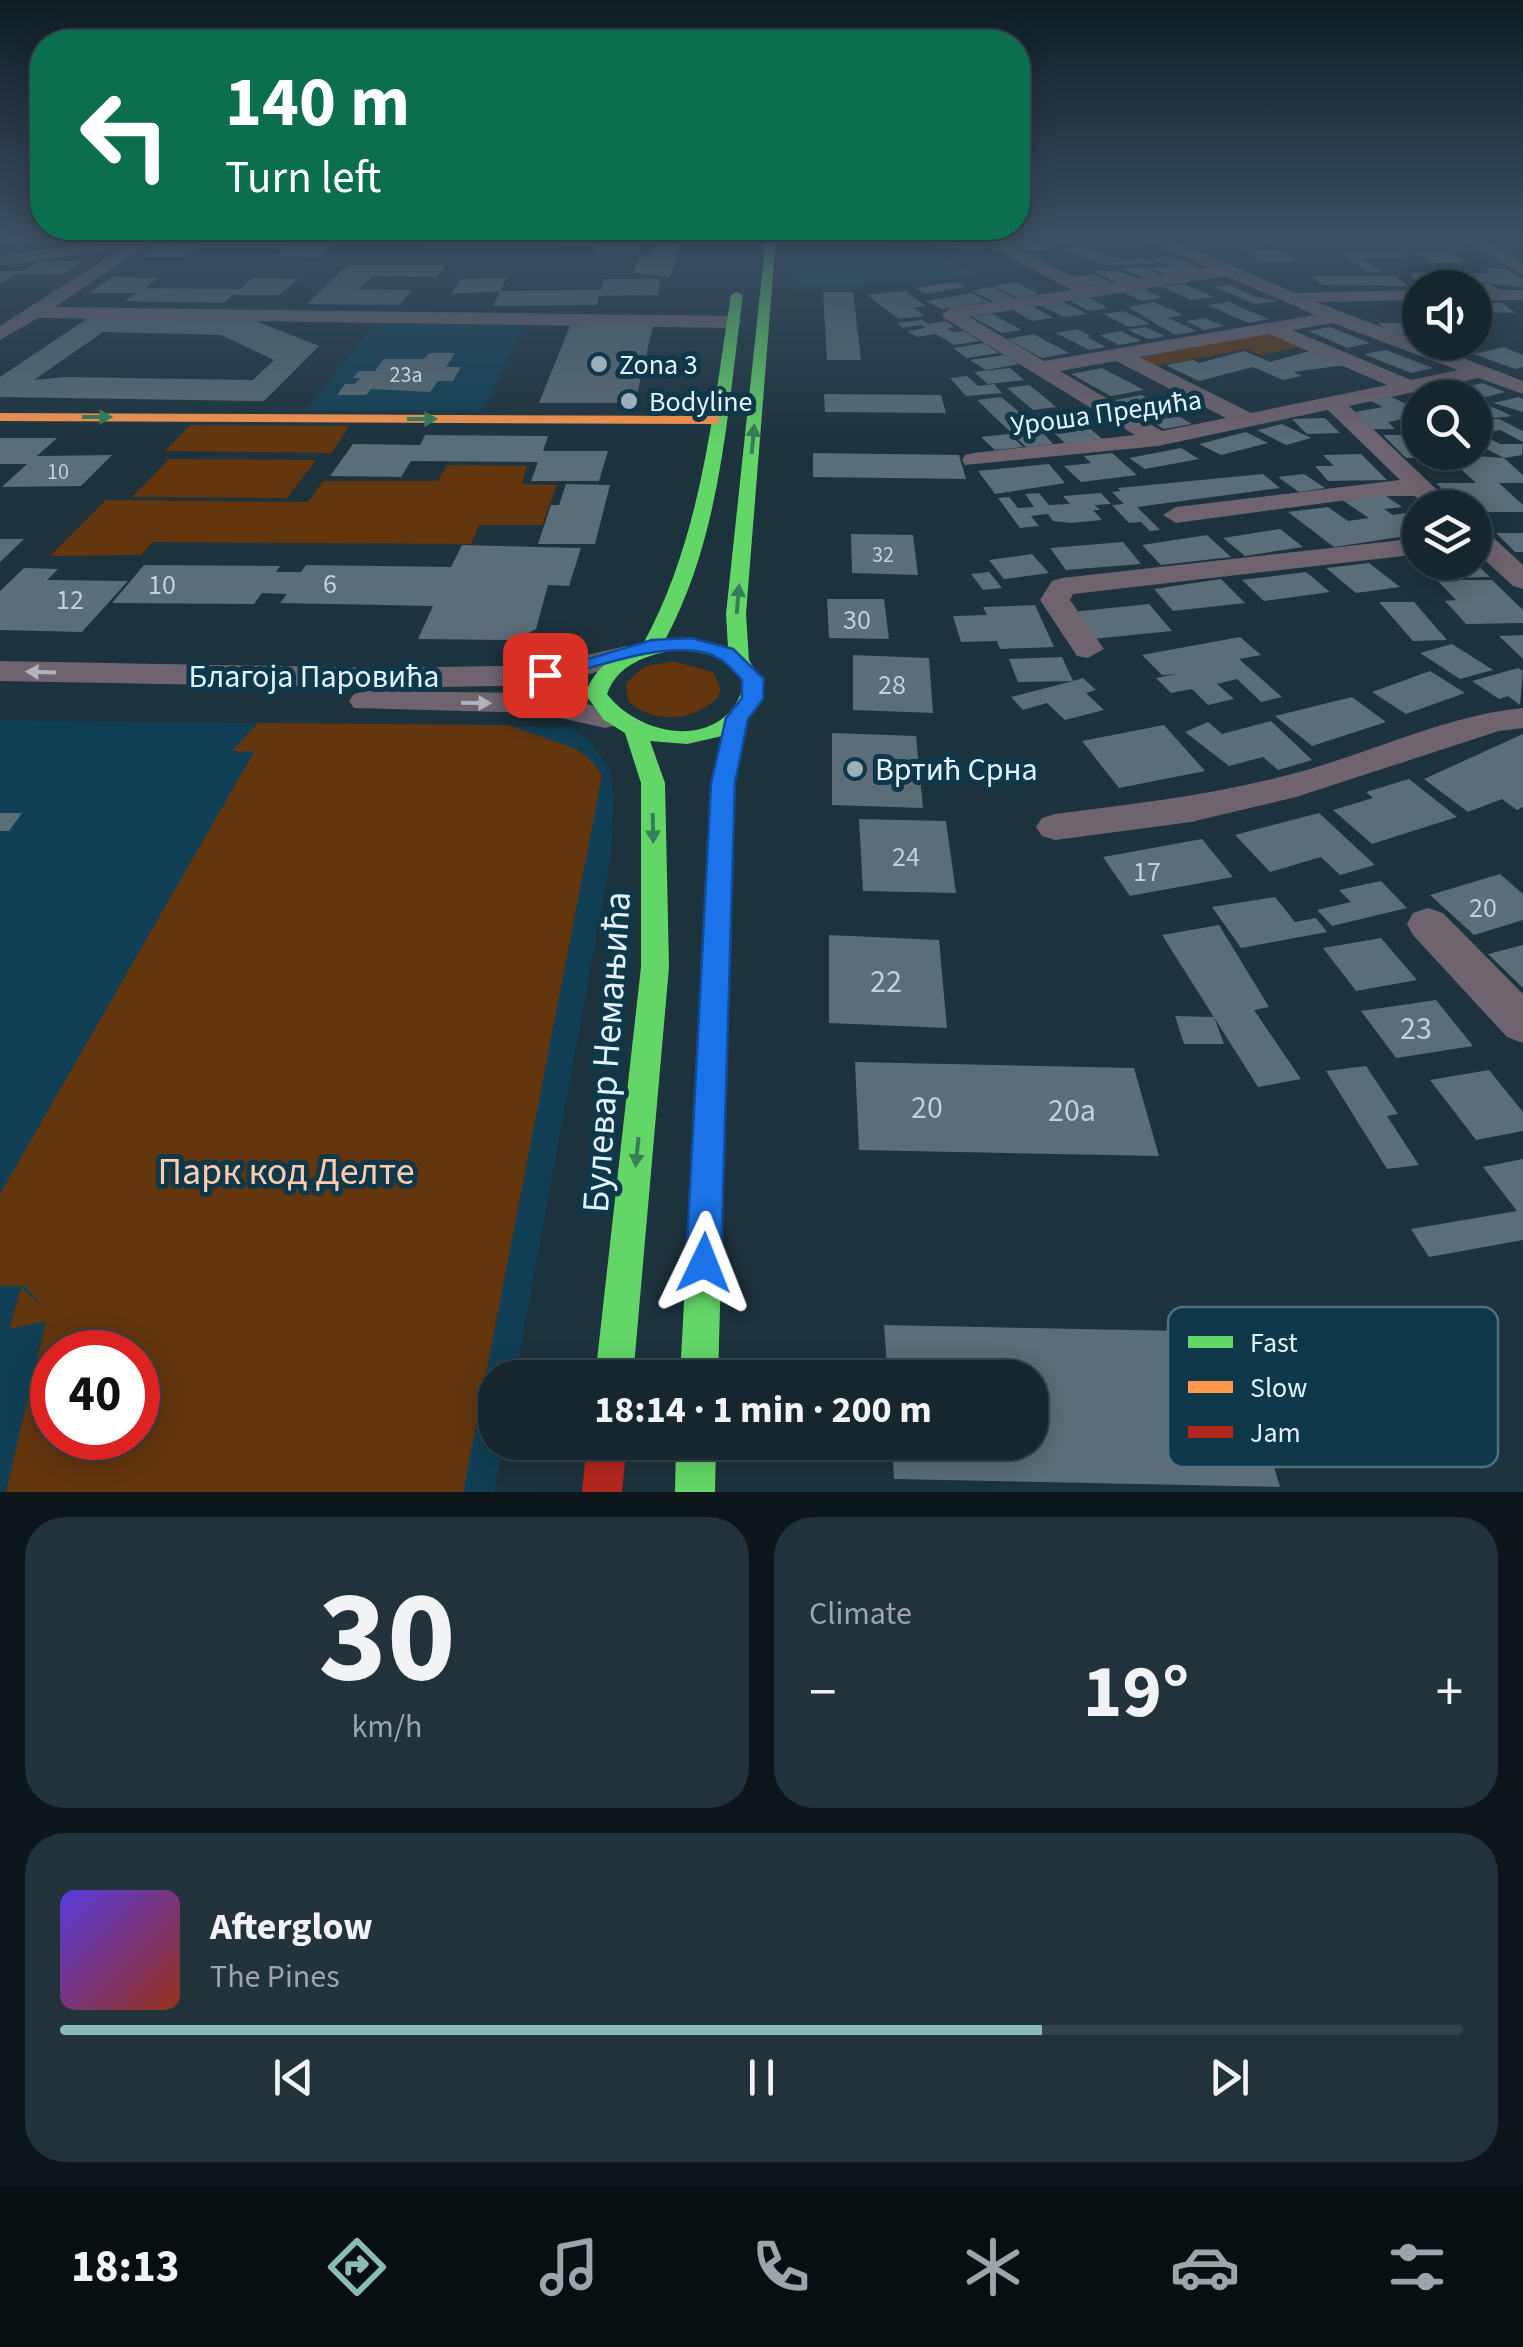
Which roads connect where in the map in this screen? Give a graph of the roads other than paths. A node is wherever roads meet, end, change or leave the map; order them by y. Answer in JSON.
{"nodes":[{"id":1,"x":43,"y":307,"type":"edge"},
{"id":2,"x":735,"y":307,"type":"edge"},
{"id":3,"x":765,"y":307,"type":"edge"},
{"id":4,"x":997,"y":307,"type":"edge"},
{"id":5,"x":1311,"y":307,"type":"edge"},
{"id":6,"x":35,"y":312,"type":"junction"},
{"id":7,"x":1335,"y":318,"type":"junction"},
{"id":8,"x":733,"y":322,"type":"junction"},
{"id":9,"x":1273,"y":329,"type":"junction"},
{"id":10,"x":0,"y":334,"type":"edge"},
{"id":11,"x":1120,"y":355,"type":"junction"},
{"id":12,"x":1042,"y":368,"type":"junction"},
{"id":13,"x":1480,"y":372,"type":"junction"},
{"id":14,"x":1443,"y":380,"type":"edge"},
{"id":15,"x":1402,"y":384,"type":"edge"},
{"id":16,"x":1523,"y":388,"type":"edge"},
{"id":17,"x":1402,"y":389,"type":"edge"},
{"id":18,"x":1333,"y":403,"type":"junction"},
{"id":19,"x":0,"y":417,"type":"edge"},
{"id":20,"x":715,"y":420,"type":"junction"},
{"id":21,"x":1246,"y":420,"type":"junction"},
{"id":22,"x":1158,"y":439,"type":"junction"},
{"id":23,"x":974,"y":460,"type":"dead end"},
{"id":24,"x":1421,"y":488,"type":"joint"},
{"id":25,"x":1176,"y":516,"type":"dead end"},
{"id":26,"x":1402,"y":548,"type":"edge"},
{"id":27,"x":1492,"y":552,"type":"edge"},
{"id":28,"x":1521,"y":577,"type":"edge"},
{"id":29,"x":1088,"y":649,"type":"dead end"},
{"id":30,"x":639,"y":650,"type":"junction"},
{"id":31,"x":739,"y":661,"type":"junction"},
{"id":32,"x":0,"y":671,"type":"edge"},
{"id":33,"x":0,"y":696,"type":"edge"},
{"id":34,"x":605,"y":718,"type":"junction"},
{"id":35,"x":737,"y":718,"type":"junction"},
{"id":36,"x":1523,"y":718,"type":"edge"},
{"id":37,"x":636,"y":734,"type":"junction"},
{"id":38,"x":1055,"y":827,"type":"dead end"},
{"id":39,"x":1428,"y":924,"type":"dead end"},
{"id":40,"x":1523,"y":1024,"type":"edge"},
{"id":41,"x":616,"y":1360,"type":"edge"},
{"id":42,"x":700,"y":1360,"type":"edge"},
{"id":43,"x":605,"y":1460,"type":"edge"},
{"id":44,"x":695,"y":1460,"type":"edge"},
{"id":45,"x":602,"y":1492,"type":"edge"},
{"id":46,"x":694,"y":1492,"type":"edge"}],
"edges":[{"from":1,"to":6,"type":"street"},
{"from":2,"to":8,"type":"street"},
{"from":31,"to":3,"type":"street","one_way":true},
{"from":4,"to":12,"type":"street"},
{"from":5,"to":7,"type":"street"},
{"from":6,"to":8,"type":"street"},
{"from":6,"to":10,"type":"street"},
{"from":7,"to":9,"type":"street"},
{"from":7,"to":13,"type":"street"},
{"from":8,"to":20,"type":"street"},
{"from":9,"to":11,"type":"street"},
{"from":9,"to":15,"type":"street"},
{"from":11,"to":12,"type":"street"},
{"from":11,"to":21,"type":"street","name":"Уроша Предића"},
{"from":12,"to":22,"type":"street"},
{"from":13,"to":14,"type":"street","name":"Уроша Предића"},
{"from":13,"to":16,"type":"street"},
{"from":17,"to":18,"type":"street","name":"Уроша Предића"},
{"from":18,"to":21,"type":"street","name":"Уроша Предића"},
{"from":18,"to":24,"type":"street"},
{"from":19,"to":20,"type":"street","one_way":true},
{"from":20,"to":30,"type":"street"},
{"from":21,"to":22,"type":"street","name":"Уроша Предића"},
{"from":22,"to":23,"type":"street","name":"Уроша Предића"},
{"from":24,"to":25,"type":"street"},
{"from":26,"to":29,"type":"street"},
{"from":27,"to":28,"type":"street"},
{"from":30,"to":31,"type":"street"},
{"from":30,"to":32,"type":"street","name":"Благоја Паровића","one_way":true},
{"from":30,"to":34,"type":"street"},
{"from":31,"to":35,"type":"street"},
{"from":33,"to":34,"type":"street","name":"Благоја Паровића","one_way":true},
{"from":34,"to":37,"type":"street"},
{"from":35,"to":37,"type":"street"},
{"from":35,"to":42,"type":"street"},
{"from":36,"to":38,"type":"street"},
{"from":37,"to":41,"type":"street","name":"Булевар Немањића","one_way":true},
{"from":39,"to":40,"type":"street"},
{"from":43,"to":45,"type":"street"},
{"from":44,"to":46,"type":"street"}]}
